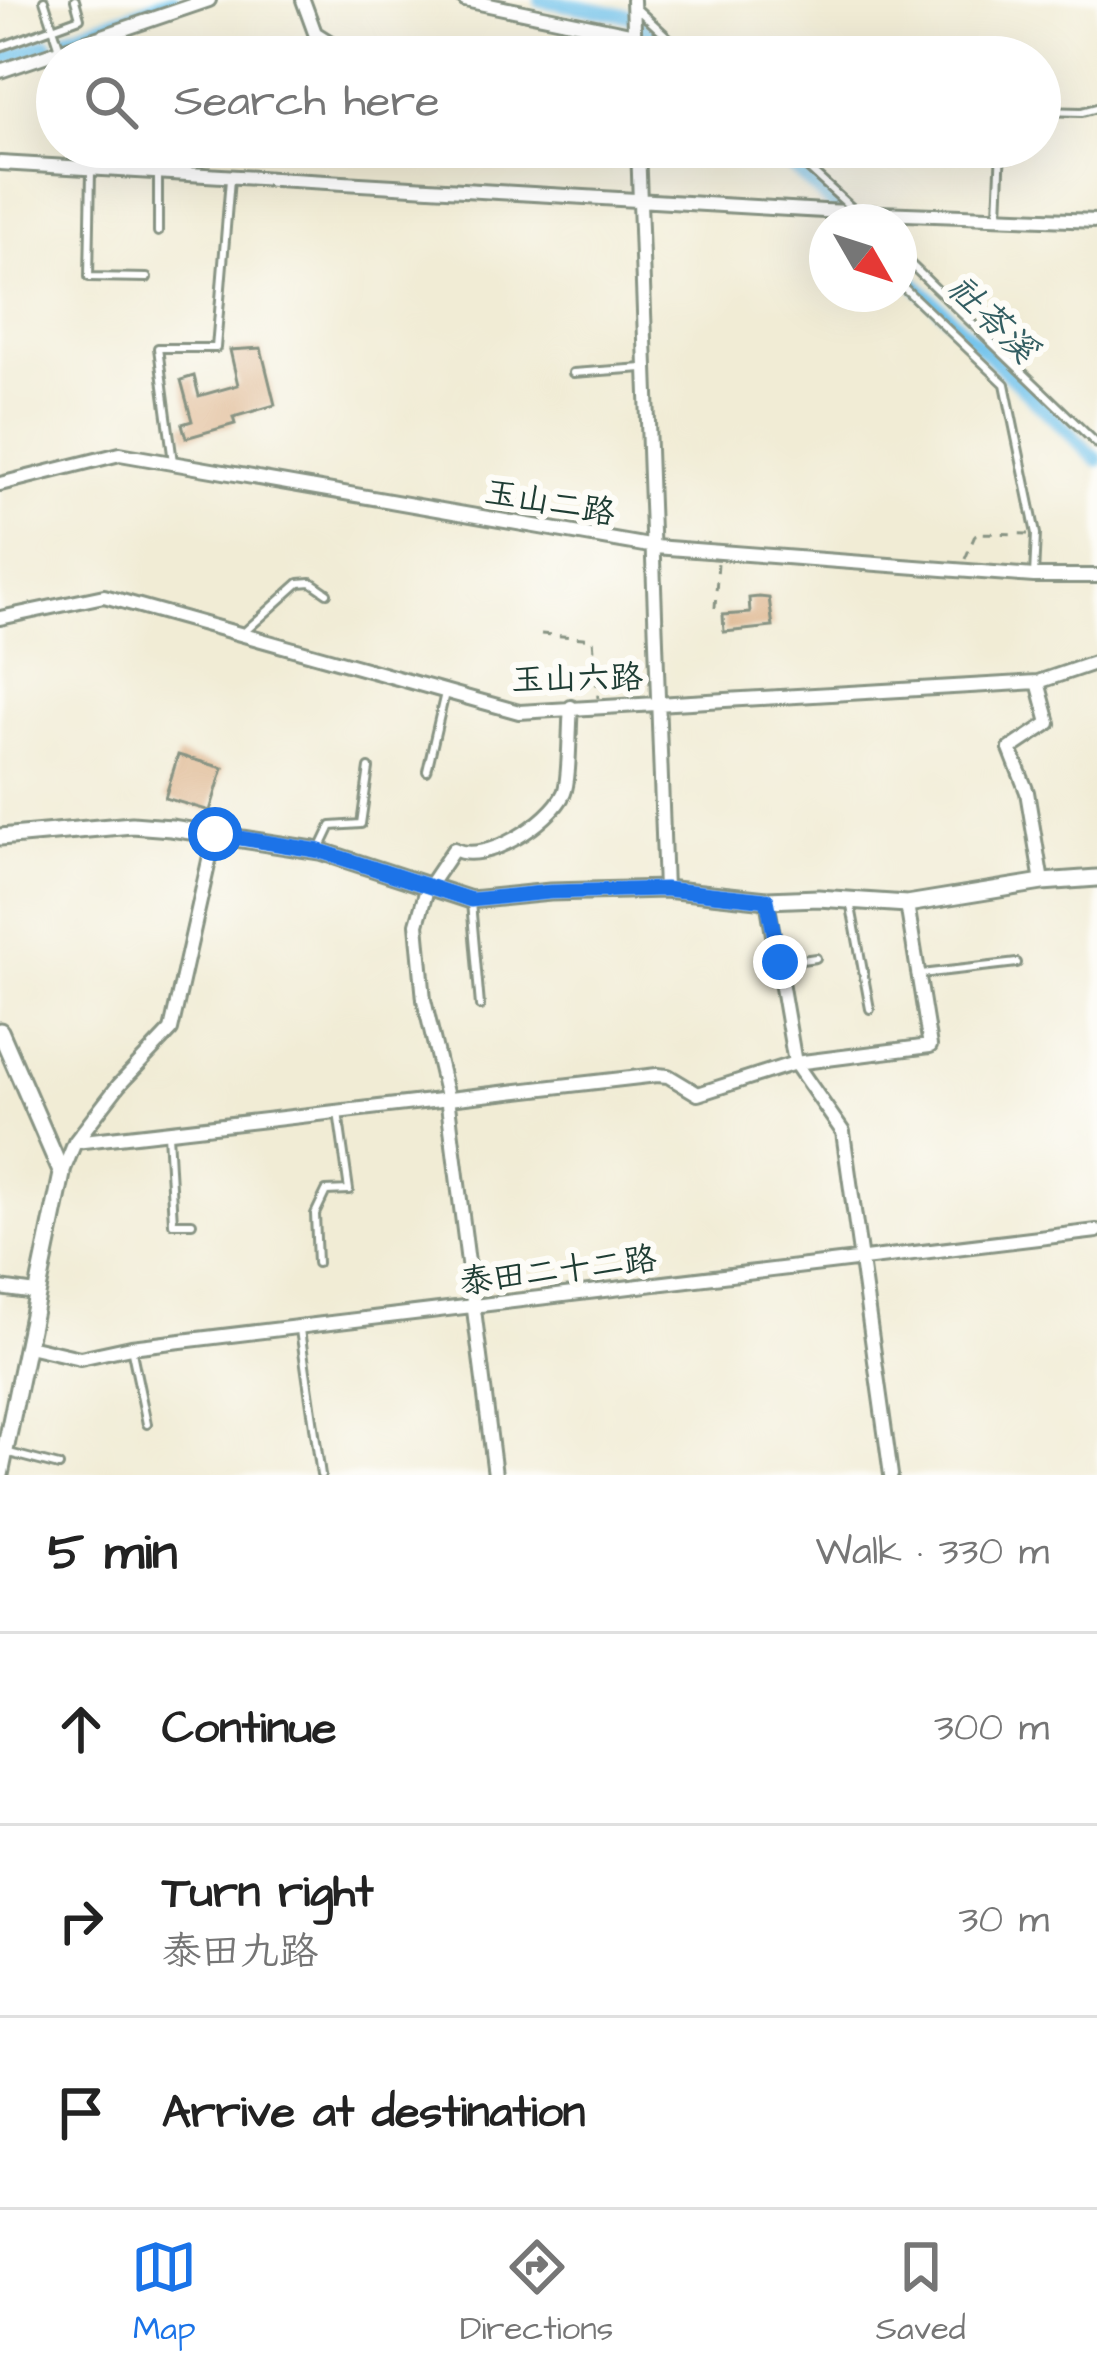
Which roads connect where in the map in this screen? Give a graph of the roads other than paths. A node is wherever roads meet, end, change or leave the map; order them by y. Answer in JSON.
{"nodes":[{"id":1,"x":44,"y":0,"type":"edge"},
{"id":2,"x":74,"y":0,"type":"edge"},
{"id":3,"x":209,"y":0,"type":"edge"},
{"id":4,"x":303,"y":0,"type":"edge"},
{"id":5,"x":465,"y":0,"type":"edge"},
{"id":6,"x":634,"y":7,"type":"edge"},
{"id":7,"x":52,"y":27,"type":"junction"},
{"id":8,"x":634,"y":35,"type":"joint"},
{"id":9,"x":55,"y":36,"type":"edge"},
{"id":10,"x":100,"y":36,"type":"edge"},
{"id":11,"x":320,"y":36,"type":"edge"},
{"id":12,"x":666,"y":36,"type":"edge"},
{"id":13,"x":0,"y":46,"type":"edge"},
{"id":14,"x":36,"y":58,"type":"edge"},
{"id":15,"x":0,"y":71,"type":"edge"},
{"id":16,"x":1097,"y":108,"type":"edge"},
{"id":17,"x":1061,"y":112,"type":"edge"},
{"id":18,"x":0,"y":164,"type":"edge"},
{"id":19,"x":36,"y":165,"type":"edge"},
{"id":20,"x":92,"y":168,"type":"edge"},
{"id":21,"x":105,"y":168,"type":"edge"},
{"id":22,"x":638,"y":168,"type":"edge"},
{"id":23,"x":807,"y":168,"type":"edge"},
{"id":24,"x":1000,"y":168,"type":"edge"},
{"id":25,"x":158,"y":172,"type":"junction"},
{"id":26,"x":231,"y":175,"type":"junction"},
{"id":27,"x":639,"y":199,"type":"junction"},
{"id":28,"x":847,"y":204,"type":"edge"},
{"id":29,"x":809,"y":210,"type":"edge"},
{"id":30,"x":998,"y":216,"type":"junction"},
{"id":31,"x":917,"y":217,"type":"edge"},
{"id":32,"x":1097,"y":221,"type":"edge"},
{"id":33,"x":158,"y":232,"type":"dead end"},
{"id":34,"x":917,"y":270,"type":"edge"},
{"id":35,"x":147,"y":278,"type":"dead end"},
{"id":36,"x":917,"y":300,"type":"edge"},
{"id":37,"x":644,"y":368,"type":"junction"},
{"id":38,"x":573,"y":373,"type":"dead end"},
{"id":39,"x":1097,"y":444,"type":"edge"},
{"id":40,"x":173,"y":462,"type":"junction"},
{"id":41,"x":0,"y":484,"type":"edge"},
{"id":42,"x":655,"y":547,"type":"junction"},
{"id":43,"x":1034,"y":576,"type":"junction"},
{"id":44,"x":1097,"y":576,"type":"edge"},
{"id":45,"x":327,"y":593,"type":"dead end"},
{"id":46,"x":0,"y":618,"type":"edge"},
{"id":47,"x":240,"y":635,"type":"junction"},
{"id":48,"x":1097,"y":662,"type":"edge"},
{"id":49,"x":1038,"y":682,"type":"junction"},
{"id":50,"x":446,"y":692,"type":"junction"},
{"id":51,"x":660,"y":702,"type":"junction"},
{"id":52,"x":571,"y":707,"type":"junction"},
{"id":53,"x":369,"y":768,"type":"dead end"},
{"id":54,"x":427,"y":772,"type":"dead end"},
{"id":55,"x":215,"y":834,"type":"junction"},
{"id":56,"x":0,"y":837,"type":"edge"},
{"id":57,"x":320,"y":851,"type":"junction"},
{"id":58,"x":1097,"y":878,"type":"edge"},
{"id":59,"x":1042,"y":882,"type":"junction"},
{"id":60,"x":427,"y":889,"type":"junction"},
{"id":61,"x":665,"y":889,"type":"junction"},
{"id":62,"x":471,"y":900,"type":"junction"},
{"id":63,"x":767,"y":900,"type":"junction"},
{"id":64,"x":850,"y":900,"type":"junction"},
{"id":65,"x":907,"y":904,"type":"junction"},
{"id":66,"x":816,"y":958,"type":"dead end"},
{"id":67,"x":780,"y":962,"type":"junction"},
{"id":68,"x":1016,"y":963,"type":"dead end"},
{"id":69,"x":921,"y":974,"type":"junction"},
{"id":70,"x":480,"y":1006,"type":"dead end"},
{"id":71,"x":870,"y":1009,"type":"dead end"},
{"id":72,"x":0,"y":1031,"type":"edge"},
{"id":73,"x":795,"y":1063,"type":"junction"},
{"id":74,"x":447,"y":1097,"type":"junction"},
{"id":75,"x":338,"y":1110,"type":"junction"},
{"id":76,"x":168,"y":1133,"type":"junction"},
{"id":77,"x":75,"y":1142,"type":"junction"},
{"id":78,"x":62,"y":1174,"type":"junction"},
{"id":79,"x":192,"y":1223,"type":"dead end"},
{"id":80,"x":1097,"y":1231,"type":"edge"},
{"id":81,"x":863,"y":1260,"type":"junction"},
{"id":82,"x":317,"y":1263,"type":"dead end"},
{"id":83,"x":0,"y":1288,"type":"edge"},
{"id":84,"x":36,"y":1293,"type":"junction"},
{"id":85,"x":475,"y":1306,"type":"junction"},
{"id":86,"x":299,"y":1328,"type":"junction"},
{"id":87,"x":28,"y":1346,"type":"junction"},
{"id":88,"x":131,"y":1348,"type":"junction"},
{"id":89,"x":147,"y":1424,"type":"dead end"},
{"id":90,"x":6,"y":1452,"type":"junction"},
{"id":91,"x":59,"y":1466,"type":"dead end"},
{"id":92,"x":0,"y":1472,"type":"edge"},
{"id":93,"x":321,"y":1475,"type":"edge"},
{"id":94,"x":495,"y":1475,"type":"edge"},
{"id":95,"x":891,"y":1475,"type":"edge"}],
"edges":[{"from":1,"to":7,"type":"lane"},
{"from":2,"to":7,"type":"lane"},
{"from":3,"to":10,"type":"street"},
{"from":4,"to":11,"type":"street"},
{"from":5,"to":8,"type":"street"},
{"from":6,"to":8,"type":"street"},
{"from":6,"to":12,"type":"lane"},
{"from":7,"to":9,"type":"lane"},
{"from":7,"to":13,"type":"lane"},
{"from":14,"to":15,"type":"street"},
{"from":16,"to":17,"type":"lane"},
{"from":18,"to":19,"type":"street"},
{"from":20,"to":35,"type":"lane"},
{"from":21,"to":25,"type":"street"},
{"from":22,"to":27,"type":"street"},
{"from":23,"to":28,"type":"lane"},
{"from":24,"to":30,"type":"lane"},
{"from":25,"to":26,"type":"street"},
{"from":25,"to":33,"type":"lane"},
{"from":26,"to":27,"type":"street"},
{"from":26,"to":40,"type":"lane"},
{"from":27,"to":29,"type":"street"},
{"from":27,"to":37,"type":"street"},
{"from":30,"to":31,"type":"street"},
{"from":30,"to":32,"type":"street"},
{"from":34,"to":39,"type":"lane"},
{"from":36,"to":43,"type":"lane"},
{"from":37,"to":38,"type":"lane"},
{"from":37,"to":42,"type":"street"},
{"from":40,"to":41,"type":"street","name":"玉山二路"},
{"from":40,"to":42,"type":"street","name":"玉山二路"},
{"from":42,"to":43,"type":"street","name":"玉山二路"},
{"from":42,"to":51,"type":"street"},
{"from":43,"to":44,"type":"street","name":"玉山二路"},
{"from":45,"to":47,"type":"lane"},
{"from":46,"to":47,"type":"street","name":"玉山六路"},
{"from":47,"to":50,"type":"street","name":"玉山六路"},
{"from":48,"to":49,"type":"street","name":"玉山六路"},
{"from":49,"to":51,"type":"street","name":"玉山六路"},
{"from":49,"to":59,"type":"street"},
{"from":50,"to":52,"type":"street","name":"玉山六路"},
{"from":50,"to":54,"type":"lane"},
{"from":51,"to":52,"type":"street","name":"玉山六路"},
{"from":51,"to":61,"type":"street"},
{"from":52,"to":60,"type":"street"},
{"from":53,"to":57,"type":"lane"},
{"from":55,"to":56,"type":"street"},
{"from":55,"to":57,"type":"street"},
{"from":55,"to":77,"type":"street"},
{"from":57,"to":60,"type":"street"},
{"from":58,"to":59,"type":"street"},
{"from":59,"to":65,"type":"street"},
{"from":60,"to":62,"type":"street"},
{"from":60,"to":74,"type":"street"},
{"from":61,"to":62,"type":"street"},
{"from":61,"to":63,"type":"street"},
{"from":62,"to":70,"type":"lane"},
{"from":63,"to":64,"type":"street"},
{"from":63,"to":67,"type":"street"},
{"from":64,"to":65,"type":"street"},
{"from":64,"to":71,"type":"lane"},
{"from":65,"to":69,"type":"street"},
{"from":66,"to":67,"type":"lane"},
{"from":67,"to":73,"type":"street"},
{"from":68,"to":69,"type":"lane"},
{"from":69,"to":73,"type":"street"},
{"from":72,"to":78,"type":"street"},
{"from":73,"to":74,"type":"street"},
{"from":73,"to":81,"type":"street"},
{"from":74,"to":75,"type":"street"},
{"from":74,"to":85,"type":"street"},
{"from":75,"to":76,"type":"street"},
{"from":75,"to":82,"type":"lane"},
{"from":76,"to":77,"type":"street"},
{"from":76,"to":79,"type":"lane"},
{"from":77,"to":78,"type":"street"},
{"from":78,"to":84,"type":"street"},
{"from":80,"to":81,"type":"street","name":"泰田二十二路"},
{"from":81,"to":85,"type":"street","name":"泰田二十二路"},
{"from":81,"to":95,"type":"street"},
{"from":83,"to":84,"type":"street"},
{"from":84,"to":87,"type":"street"},
{"from":85,"to":86,"type":"street","name":"泰田二十二路"},
{"from":85,"to":94,"type":"street"},
{"from":86,"to":88,"type":"street","name":"泰田二十二路"},
{"from":86,"to":93,"type":"lane"},
{"from":87,"to":88,"type":"street","name":"泰田二十二路"},
{"from":87,"to":90,"type":"street"},
{"from":88,"to":89,"type":"lane"},
{"from":90,"to":91,"type":"lane"},
{"from":90,"to":92,"type":"street"}]}
